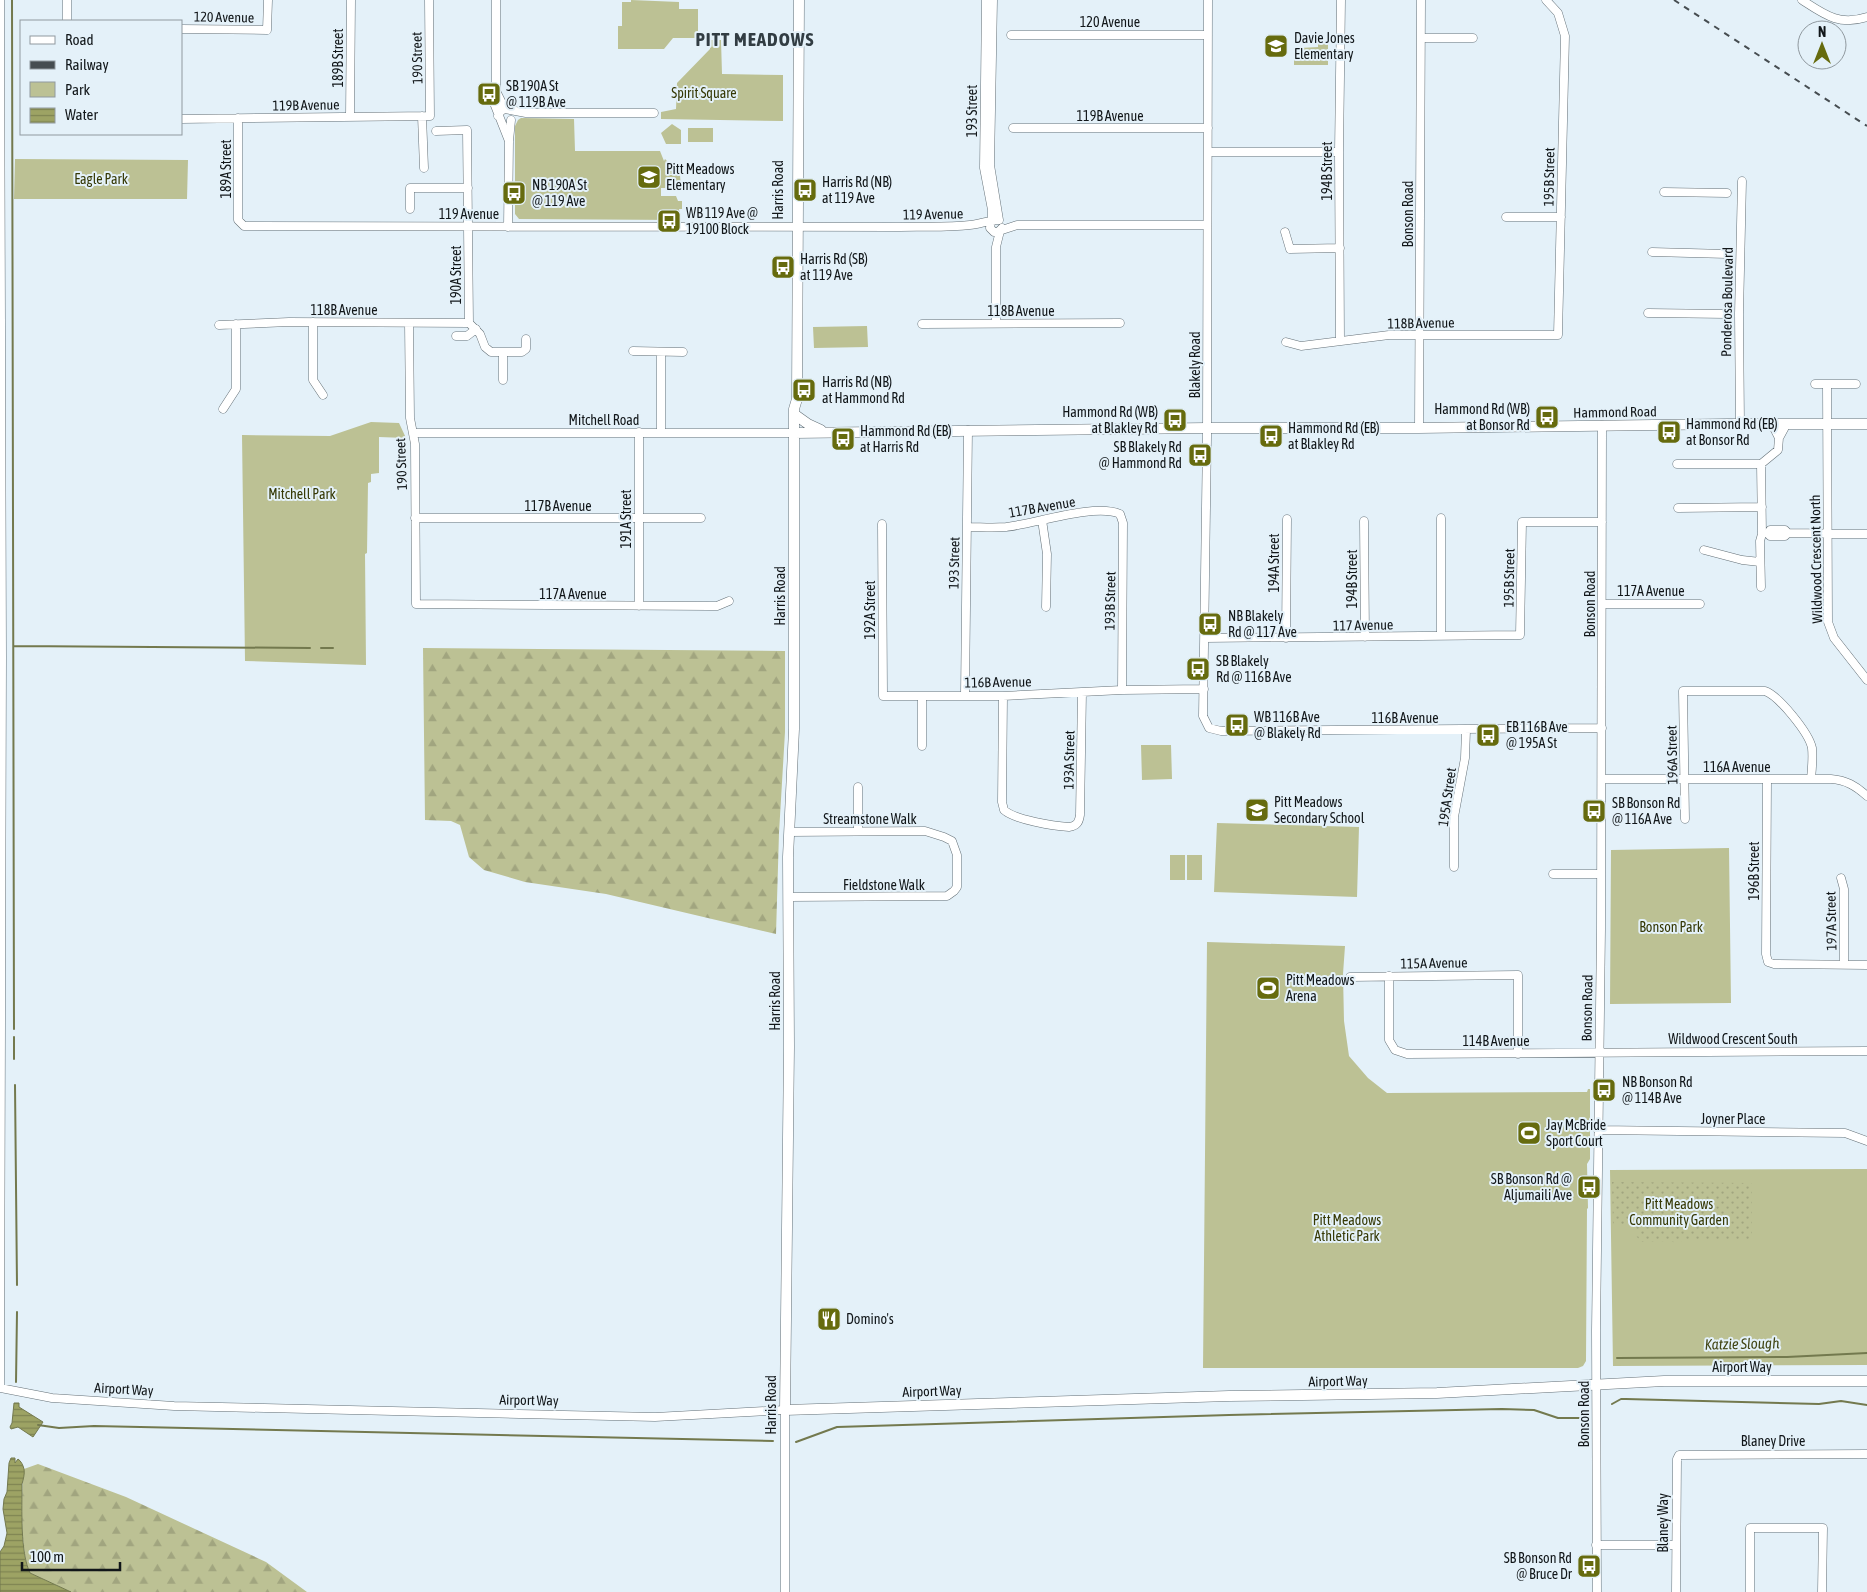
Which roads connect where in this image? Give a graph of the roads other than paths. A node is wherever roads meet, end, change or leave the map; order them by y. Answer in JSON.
{"nodes":[{"id":1,"x":0,"y":0,"type":"edge"},
{"id":2,"x":67,"y":0,"type":"edge"},
{"id":3,"x":268,"y":0,"type":"edge"},
{"id":4,"x":351,"y":0,"type":"edge"},
{"id":5,"x":429,"y":0,"type":"edge"},
{"id":6,"x":496,"y":0,"type":"edge"},
{"id":7,"x":792,"y":0,"type":"edge"},
{"id":8,"x":799,"y":0,"type":"edge"},
{"id":9,"x":986,"y":0,"type":"edge"},
{"id":10,"x":993,"y":0,"type":"edge"},
{"id":11,"x":1208,"y":0,"type":"edge"},
{"id":12,"x":1342,"y":0,"type":"edge"},
{"id":13,"x":1421,"y":0,"type":"edge"},
{"id":14,"x":1546,"y":0,"type":"edge"},
{"id":15,"x":1802,"y":0,"type":"edge"},
{"id":16,"x":1867,"y":17,"type":"edge"},
{"id":17,"x":67,"y":20,"type":"edge"},
{"id":18,"x":182,"y":29,"type":"edge"},
{"id":19,"x":1011,"y":35,"type":"dead end"},
{"id":20,"x":1208,"y":35,"type":"junction"},
{"id":21,"x":1421,"y":38,"type":"junction"},
{"id":22,"x":1474,"y":38,"type":"dead end"},
{"id":23,"x":496,"y":91,"type":"junction"},
{"id":24,"x":654,"y":113,"type":"dead end"},
{"id":25,"x":509,"y":115,"type":"junction"},
{"id":26,"x":426,"y":116,"type":"junction"},
{"id":27,"x":350,"y":117,"type":"junction"},
{"id":28,"x":238,"y":118,"type":"junction"},
{"id":29,"x":182,"y":119,"type":"edge"},
{"id":30,"x":500,"y":119,"type":"junction"},
{"id":31,"x":1013,"y":128,"type":"dead end"},
{"id":32,"x":1208,"y":128,"type":"junction"},
{"id":33,"x":436,"y":131,"type":"dead end"},
{"id":34,"x":509,"y":141,"type":"junction"},
{"id":35,"x":1208,"y":152,"type":"junction"},
{"id":36,"x":1339,"y":152,"type":"junction"},
{"id":37,"x":424,"y":168,"type":"dead end"},
{"id":38,"x":1742,"y":181,"type":"dead end"},
{"id":39,"x":468,"y":188,"type":"junction"},
{"id":40,"x":1664,"y":192,"type":"dead end"},
{"id":41,"x":1726,"y":193,"type":"dead end"},
{"id":42,"x":410,"y":209,"type":"dead end"},
{"id":43,"x":1506,"y":217,"type":"dead end"},
{"id":44,"x":1561,"y":217,"type":"junction"},
{"id":45,"x":238,"y":220,"type":"joint"},
{"id":46,"x":1208,"y":225,"type":"junction"},
{"id":47,"x":996,"y":226,"type":"junction"},
{"id":48,"x":468,"y":227,"type":"junction"},
{"id":49,"x":508,"y":227,"type":"junction"},
{"id":50,"x":795,"y":227,"type":"junction"},
{"id":51,"x":1285,"y":232,"type":"dead end"},
{"id":52,"x":1340,"y":248,"type":"junction"},
{"id":53,"x":1652,"y":252,"type":"dead end"},
{"id":54,"x":1726,"y":254,"type":"dead end"},
{"id":55,"x":1648,"y":314,"type":"dead end"},
{"id":56,"x":1728,"y":314,"type":"dead end"},
{"id":57,"x":313,"y":322,"type":"junction"},
{"id":58,"x":410,"y":323,"type":"junction"},
{"id":59,"x":469,"y":323,"type":"junction"},
{"id":60,"x":996,"y":323,"type":"junction"},
{"id":61,"x":1120,"y":323,"type":"dead end"},
{"id":62,"x":236,"y":324,"type":"junction"},
{"id":63,"x":922,"y":324,"type":"dead end"},
{"id":64,"x":219,"y":325,"type":"dead end"},
{"id":65,"x":476,"y":330,"type":"junction"},
{"id":66,"x":1419,"y":335,"type":"junction"},
{"id":67,"x":1558,"y":335,"type":"joint"},
{"id":68,"x":456,"y":336,"type":"dead end"},
{"id":69,"x":526,"y":339,"type":"dead end"},
{"id":70,"x":1340,"y":341,"type":"junction"},
{"id":71,"x":1286,"y":342,"type":"dead end"},
{"id":72,"x":632,"y":351,"type":"dead end"},
{"id":73,"x":503,"y":352,"type":"junction"},
{"id":74,"x":661,"y":352,"type":"junction"},
{"id":75,"x":683,"y":352,"type":"dead end"},
{"id":76,"x":503,"y":380,"type":"dead end"},
{"id":77,"x":1815,"y":384,"type":"dead end"},
{"id":78,"x":1827,"y":384,"type":"junction"},
{"id":79,"x":1856,"y":384,"type":"dead end"},
{"id":80,"x":323,"y":395,"type":"dead end"},
{"id":81,"x":223,"y":409,"type":"dead end"},
{"id":82,"x":794,"y":411,"type":"junction"},
{"id":83,"x":1740,"y":424,"type":"junction"},
{"id":84,"x":1772,"y":424,"type":"junction"},
{"id":85,"x":1786,"y":424,"type":"junction"},
{"id":86,"x":1867,"y":424,"type":"edge"},
{"id":87,"x":1827,"y":425,"type":"junction"},
{"id":88,"x":1602,"y":426,"type":"junction"},
{"id":89,"x":1207,"y":428,"type":"junction"},
{"id":90,"x":1419,"y":428,"type":"junction"},
{"id":91,"x":968,"y":430,"type":"junction"},
{"id":92,"x":639,"y":432,"type":"junction"},
{"id":93,"x":661,"y":432,"type":"junction"},
{"id":94,"x":830,"y":432,"type":"junction"},
{"id":95,"x":413,"y":433,"type":"junction"},
{"id":96,"x":794,"y":433,"type":"junction"},
{"id":97,"x":1780,"y":438,"type":"junction"},
{"id":98,"x":1677,"y":464,"type":"dead end"},
{"id":99,"x":1761,"y":464,"type":"junction"},
{"id":100,"x":1762,"y":507,"type":"junction"},
{"id":101,"x":1678,"y":508,"type":"dead end"},
{"id":102,"x":1120,"y":514,"type":"joint"},
{"id":103,"x":415,"y":518,"type":"junction"},
{"id":104,"x":639,"y":518,"type":"junction"},
{"id":105,"x":701,"y":518,"type":"dead end"},
{"id":106,"x":1441,"y":518,"type":"dead end"},
{"id":107,"x":1287,"y":519,"type":"dead end"},
{"id":108,"x":1042,"y":520,"type":"junction"},
{"id":109,"x":1364,"y":521,"type":"dead end"},
{"id":110,"x":1602,"y":522,"type":"junction"},
{"id":111,"x":882,"y":524,"type":"dead end"},
{"id":112,"x":967,"y":527,"type":"junction"},
{"id":113,"x":1765,"y":534,"type":"junction"},
{"id":114,"x":1828,"y":534,"type":"junction"},
{"id":115,"x":1867,"y":534,"type":"edge"},
{"id":116,"x":1704,"y":550,"type":"dead end"},
{"id":117,"x":1760,"y":562,"type":"junction"},
{"id":118,"x":1761,"y":587,"type":"dead end"},
{"id":119,"x":728,"y":601,"type":"dead end"},
{"id":120,"x":416,"y":604,"type":"joint"},
{"id":121,"x":1602,"y":604,"type":"junction"},
{"id":122,"x":1700,"y":604,"type":"dead end"},
{"id":123,"x":639,"y":606,"type":"junction"},
{"id":124,"x":1046,"y":607,"type":"dead end"},
{"id":125,"x":1,"y":621,"type":"edge"},
{"id":126,"x":1520,"y":635,"type":"joint"},
{"id":127,"x":1441,"y":636,"type":"junction"},
{"id":128,"x":1365,"y":637,"type":"junction"},
{"id":129,"x":1205,"y":638,"type":"junction"},
{"id":130,"x":1286,"y":638,"type":"junction"},
{"id":131,"x":1867,"y":680,"type":"edge"},
{"id":132,"x":1204,"y":689,"type":"junction"},
{"id":133,"x":1122,"y":690,"type":"junction"},
{"id":134,"x":1082,"y":692,"type":"junction"},
{"id":135,"x":965,"y":695,"type":"junction"},
{"id":136,"x":883,"y":696,"type":"joint"},
{"id":137,"x":922,"y":696,"type":"junction"},
{"id":138,"x":1003,"y":696,"type":"junction"},
{"id":139,"x":1209,"y":728,"type":"joint"},
{"id":140,"x":1602,"y":728,"type":"junction"},
{"id":141,"x":1466,"y":730,"type":"junction"},
{"id":142,"x":922,"y":746,"type":"dead end"},
{"id":143,"x":1602,"y":779,"type":"junction"},
{"id":144,"x":1812,"y":779,"type":"junction"},
{"id":145,"x":1685,"y":780,"type":"junction"},
{"id":146,"x":1766,"y":780,"type":"junction"},
{"id":147,"x":858,"y":787,"type":"dead end"},
{"id":148,"x":1867,"y":796,"type":"edge"},
{"id":149,"x":1685,"y":819,"type":"dead end"},
{"id":150,"x":858,"y":831,"type":"junction"},
{"id":151,"x":789,"y":832,"type":"junction"},
{"id":152,"x":1454,"y":867,"type":"dead end"},
{"id":153,"x":957,"y":868,"type":"joint"},
{"id":154,"x":1553,"y":874,"type":"dead end"},
{"id":155,"x":1601,"y":874,"type":"junction"},
{"id":156,"x":1841,"y":878,"type":"dead end"},
{"id":157,"x":789,"y":897,"type":"junction"},
{"id":158,"x":1844,"y":964,"type":"junction"},
{"id":159,"x":1867,"y":965,"type":"edge"},
{"id":160,"x":1389,"y":976,"type":"junction"},
{"id":161,"x":1350,"y":977,"type":"dead end"},
{"id":162,"x":1867,"y":1051,"type":"edge"},
{"id":163,"x":1598,"y":1053,"type":"junction"},
{"id":164,"x":1518,"y":1054,"type":"junction"},
{"id":165,"x":1598,"y":1130,"type":"junction"},
{"id":166,"x":1867,"y":1141,"type":"edge"},
{"id":167,"x":1867,"y":1381,"type":"edge"},
{"id":168,"x":1596,"y":1385,"type":"junction"},
{"id":169,"x":0,"y":1388,"type":"edge"},
{"id":170,"x":785,"y":1410,"type":"junction"},
{"id":171,"x":1867,"y":1454,"type":"edge"},
{"id":172,"x":1679,"y":1455,"type":"joint"},
{"id":173,"x":1596,"y":1545,"type":"junction"},
{"id":174,"x":1676,"y":1545,"type":"junction"},
{"id":175,"x":785,"y":1592,"type":"edge"},
{"id":176,"x":1597,"y":1592,"type":"edge"},
{"id":177,"x":1676,"y":1592,"type":"edge"},
{"id":178,"x":1750,"y":1592,"type":"edge"},
{"id":179,"x":1822,"y":1592,"type":"edge"}],
"edges":[{"from":1,"to":125,"type":"street"},
{"from":2,"to":17,"type":"street"},
{"from":3,"to":18,"type":"street","name":"120 Avenue"},
{"from":4,"to":27,"type":"street","name":"189B Street"},
{"from":5,"to":26,"type":"street","name":"190 Street"},
{"from":6,"to":23,"type":"street"},
{"from":7,"to":50,"type":"main road","name":"Harris Road"},
{"from":8,"to":50,"type":"main road","name":"Harris Road"},
{"from":9,"to":47,"type":"street","name":"193 Street"},
{"from":10,"to":47,"type":"street","name":"193 Street"},
{"from":11,"to":20,"type":"street","name":"Blakely Road"},
{"from":12,"to":36,"type":"street","name":"194B Street"},
{"from":13,"to":21,"type":"street","name":"Bonson Road"},
{"from":14,"to":44,"type":"street","name":"195B Street"},
{"from":15,"to":16,"type":"street"},
{"from":19,"to":20,"type":"street","name":"120 Avenue"},
{"from":20,"to":32,"type":"street","name":"Blakely Road"},
{"from":21,"to":22,"type":"street"},
{"from":21,"to":66,"type":"street","name":"Bonson Road"},
{"from":23,"to":25,"type":"street"},
{"from":23,"to":30,"type":"street"},
{"from":24,"to":25,"type":"street"},
{"from":25,"to":30,"type":"street"},
{"from":25,"to":30,"type":"street"},
{"from":25,"to":34,"type":"street"},
{"from":26,"to":27,"type":"street","name":"119B Avenue"},
{"from":26,"to":37,"type":"street","name":"190 Street"},
{"from":27,"to":28,"type":"street","name":"119B Avenue"},
{"from":28,"to":29,"type":"street","name":"119B Avenue"},
{"from":28,"to":45,"type":"street","name":"189A Street"},
{"from":30,"to":34,"type":"street"},
{"from":31,"to":32,"type":"street","name":"119B Avenue"},
{"from":32,"to":35,"type":"street","name":"Blakely Road"},
{"from":33,"to":39,"type":"street","name":"190A Street"},
{"from":34,"to":49,"type":"street"},
{"from":35,"to":36,"type":"street"},
{"from":35,"to":46,"type":"street","name":"Blakely Road"},
{"from":36,"to":52,"type":"street","name":"194B Street"},
{"from":38,"to":83,"type":"street","name":"Ponderosa Boulevard"},
{"from":39,"to":42,"type":"street"},
{"from":39,"to":48,"type":"street","name":"190A Street"},
{"from":40,"to":41,"type":"street"},
{"from":43,"to":44,"type":"street"},
{"from":44,"to":67,"type":"street","name":"195B Street"},
{"from":45,"to":48,"type":"street","name":"119 Avenue"},
{"from":46,"to":47,"type":"street","name":"119 Avenue"},
{"from":46,"to":89,"type":"street","name":"Blakely Road"},
{"from":47,"to":50,"type":"street","name":"119 Avenue"},
{"from":47,"to":60,"type":"street","name":"193 Street"},
{"from":48,"to":49,"type":"street","name":"119 Avenue"},
{"from":48,"to":59,"type":"street","name":"190A Street"},
{"from":49,"to":50,"type":"street","name":"119 Avenue"},
{"from":50,"to":82,"type":"main road","name":"Harris Road"},
{"from":51,"to":52,"type":"street"},
{"from":52,"to":70,"type":"street","name":"194B Street"},
{"from":53,"to":54,"type":"street"},
{"from":55,"to":56,"type":"street"},
{"from":57,"to":58,"type":"street","name":"118B Avenue"},
{"from":57,"to":62,"type":"street","name":"118B Avenue"},
{"from":57,"to":80,"type":"street"},
{"from":58,"to":59,"type":"street","name":"118B Avenue"},
{"from":58,"to":95,"type":"street","name":"190 Street"},
{"from":59,"to":65,"type":"street"},
{"from":60,"to":61,"type":"street","name":"118B Avenue"},
{"from":60,"to":63,"type":"street","name":"118B Avenue"},
{"from":62,"to":64,"type":"street","name":"118B Avenue"},
{"from":62,"to":81,"type":"street"},
{"from":65,"to":68,"type":"street"},
{"from":65,"to":73,"type":"street"},
{"from":66,"to":67,"type":"street","name":"118B Avenue"},
{"from":66,"to":70,"type":"street","name":"118B Avenue"},
{"from":66,"to":90,"type":"street","name":"Bonson Road"},
{"from":69,"to":73,"type":"street"},
{"from":70,"to":71,"type":"street","name":"118B Avenue"},
{"from":72,"to":74,"type":"street"},
{"from":73,"to":76,"type":"street"},
{"from":74,"to":75,"type":"street"},
{"from":74,"to":93,"type":"street"},
{"from":77,"to":78,"type":"street"},
{"from":78,"to":79,"type":"street"},
{"from":78,"to":87,"type":"street","name":"Wildwood Crescent North"},
{"from":82,"to":94,"type":"main road"},
{"from":82,"to":96,"type":"main road","name":"Harris Road"},
{"from":83,"to":84,"type":"main road","name":"Hammond Road"},
{"from":83,"to":88,"type":"main road","name":"Hammond Road"},
{"from":84,"to":85,"type":"main road","name":"Hammond Road"},
{"from":84,"to":97,"type":"street"},
{"from":85,"to":87,"type":"main road","name":"Hammond Road"},
{"from":85,"to":97,"type":"street"},
{"from":86,"to":87,"type":"main road","name":"Hammond Road"},
{"from":87,"to":114,"type":"street","name":"Wildwood Crescent North"},
{"from":88,"to":90,"type":"main road","name":"Hammond Road"},
{"from":88,"to":110,"type":"street","name":"Bonson Road"},
{"from":89,"to":90,"type":"main road","name":"Hammond Road"},
{"from":89,"to":91,"type":"main road","name":"Hammond Road"},
{"from":89,"to":129,"type":"street","name":"Blakely Road"},
{"from":91,"to":94,"type":"main road","name":"Hammond Road"},
{"from":91,"to":112,"type":"street","name":"193 Street"},
{"from":92,"to":93,"type":"street","name":"Mitchell Road"},
{"from":92,"to":95,"type":"street","name":"Mitchell Road"},
{"from":92,"to":104,"type":"street","name":"191A Street"},
{"from":93,"to":96,"type":"street","name":"Mitchell Road"},
{"from":94,"to":96,"type":"main road","name":"Hammond Road"},
{"from":95,"to":103,"type":"street","name":"190 Street"},
{"from":96,"to":151,"type":"main road","name":"Harris Road"},
{"from":97,"to":99,"type":"street"},
{"from":98,"to":99,"type":"street"},
{"from":99,"to":100,"type":"street"},
{"from":100,"to":101,"type":"street"},
{"from":100,"to":113,"type":"street"},
{"from":102,"to":108,"type":"street","name":"117B Avenue"},
{"from":102,"to":133,"type":"street","name":"193B Street"},
{"from":103,"to":104,"type":"street","name":"117B Avenue"},
{"from":103,"to":120,"type":"street","name":"190 Street"},
{"from":104,"to":105,"type":"street","name":"117B Avenue"},
{"from":104,"to":123,"type":"street","name":"191A Street"},
{"from":106,"to":127,"type":"street"},
{"from":107,"to":130,"type":"street","name":"194A Street"},
{"from":108,"to":112,"type":"street","name":"117B Avenue"},
{"from":108,"to":124,"type":"street"},
{"from":109,"to":128,"type":"street","name":"194B Street"},
{"from":110,"to":121,"type":"street","name":"Bonson Road"},
{"from":110,"to":126,"type":"street","name":"195B Street"},
{"from":111,"to":136,"type":"street","name":"192A Street"},
{"from":112,"to":135,"type":"street","name":"193 Street"},
{"from":113,"to":114,"type":"street"},
{"from":113,"to":117,"type":"street"},
{"from":114,"to":115,"type":"street"},
{"from":114,"to":131,"type":"street","name":"Wildwood Crescent North"},
{"from":116,"to":117,"type":"street"},
{"from":117,"to":118,"type":"street"},
{"from":119,"to":123,"type":"street","name":"117A Avenue"},
{"from":120,"to":123,"type":"street","name":"117A Avenue"},
{"from":121,"to":122,"type":"street","name":"117A Avenue"},
{"from":121,"to":140,"type":"street","name":"Bonson Road"},
{"from":125,"to":169,"type":"street"},
{"from":126,"to":127,"type":"street","name":"117 Avenue"},
{"from":127,"to":128,"type":"street","name":"117 Avenue"},
{"from":128,"to":130,"type":"street","name":"117 Avenue"},
{"from":129,"to":130,"type":"street","name":"117 Avenue"},
{"from":129,"to":132,"type":"street","name":"Blakely Road"},
{"from":132,"to":133,"type":"street","name":"116B Avenue"},
{"from":132,"to":139,"type":"street","name":"Blakely Road"},
{"from":133,"to":134,"type":"street","name":"116B Avenue"},
{"from":134,"to":138,"type":"street","name":"116B Avenue"},
{"from":134,"to":138,"type":"street","name":"193A Street"},
{"from":135,"to":137,"type":"street","name":"116B Avenue"},
{"from":135,"to":138,"type":"street","name":"116B Avenue"},
{"from":136,"to":137,"type":"street","name":"116B Avenue"},
{"from":137,"to":142,"type":"street"},
{"from":139,"to":141,"type":"street","name":"116B Avenue"},
{"from":140,"to":141,"type":"street","name":"116B Avenue"},
{"from":140,"to":143,"type":"street","name":"Bonson Road"},
{"from":141,"to":152,"type":"street","name":"195A Street"},
{"from":143,"to":145,"type":"street","name":"116A Avenue"},
{"from":143,"to":155,"type":"street","name":"Bonson Road"},
{"from":144,"to":145,"type":"street","name":"196A Street"},
{"from":144,"to":146,"type":"street","name":"116A Avenue"},
{"from":144,"to":148,"type":"street","name":"116A Avenue"},
{"from":145,"to":146,"type":"street","name":"116A Avenue"},
{"from":145,"to":149,"type":"street","name":"196A Street"},
{"from":146,"to":158,"type":"street","name":"196B Street"},
{"from":147,"to":150,"type":"street"},
{"from":150,"to":151,"type":"street","name":"Streamstone Walk"},
{"from":150,"to":153,"type":"street","name":"Streamstone Walk"},
{"from":151,"to":157,"type":"main road","name":"Harris Road"},
{"from":153,"to":157,"type":"street","name":"Fieldstone Walk"},
{"from":154,"to":155,"type":"street"},
{"from":155,"to":163,"type":"street","name":"Bonson Road"},
{"from":156,"to":158,"type":"street","name":"197A Street"},
{"from":157,"to":170,"type":"main road","name":"Harris Road"},
{"from":158,"to":159,"type":"street"},
{"from":160,"to":161,"type":"street","name":"115A Avenue"},
{"from":160,"to":164,"type":"street","name":"114B Avenue"},
{"from":160,"to":164,"type":"street","name":"115A Avenue"},
{"from":162,"to":163,"type":"street","name":"Wildwood Crescent South"},
{"from":163,"to":164,"type":"street","name":"114B Avenue"},
{"from":163,"to":165,"type":"street","name":"Bonson Road"},
{"from":165,"to":166,"type":"street","name":"Joyner Place"},
{"from":165,"to":168,"type":"street","name":"Bonson Road"},
{"from":167,"to":168,"type":"main road","name":"Airport Way"},
{"from":168,"to":170,"type":"main road","name":"Airport Way"},
{"from":168,"to":173,"type":"street","name":"Bonson Road"},
{"from":169,"to":170,"type":"street","name":"Airport Way"},
{"from":170,"to":175,"type":"street","name":"Harris Road"},
{"from":171,"to":172,"type":"street","name":"Blaney Drive"},
{"from":172,"to":174,"type":"street","name":"Blaney Way"},
{"from":173,"to":174,"type":"street"},
{"from":173,"to":176,"type":"street","name":"Bonson Road"},
{"from":174,"to":177,"type":"street","name":"Blaney Way"},
{"from":178,"to":179,"type":"street"}]}
